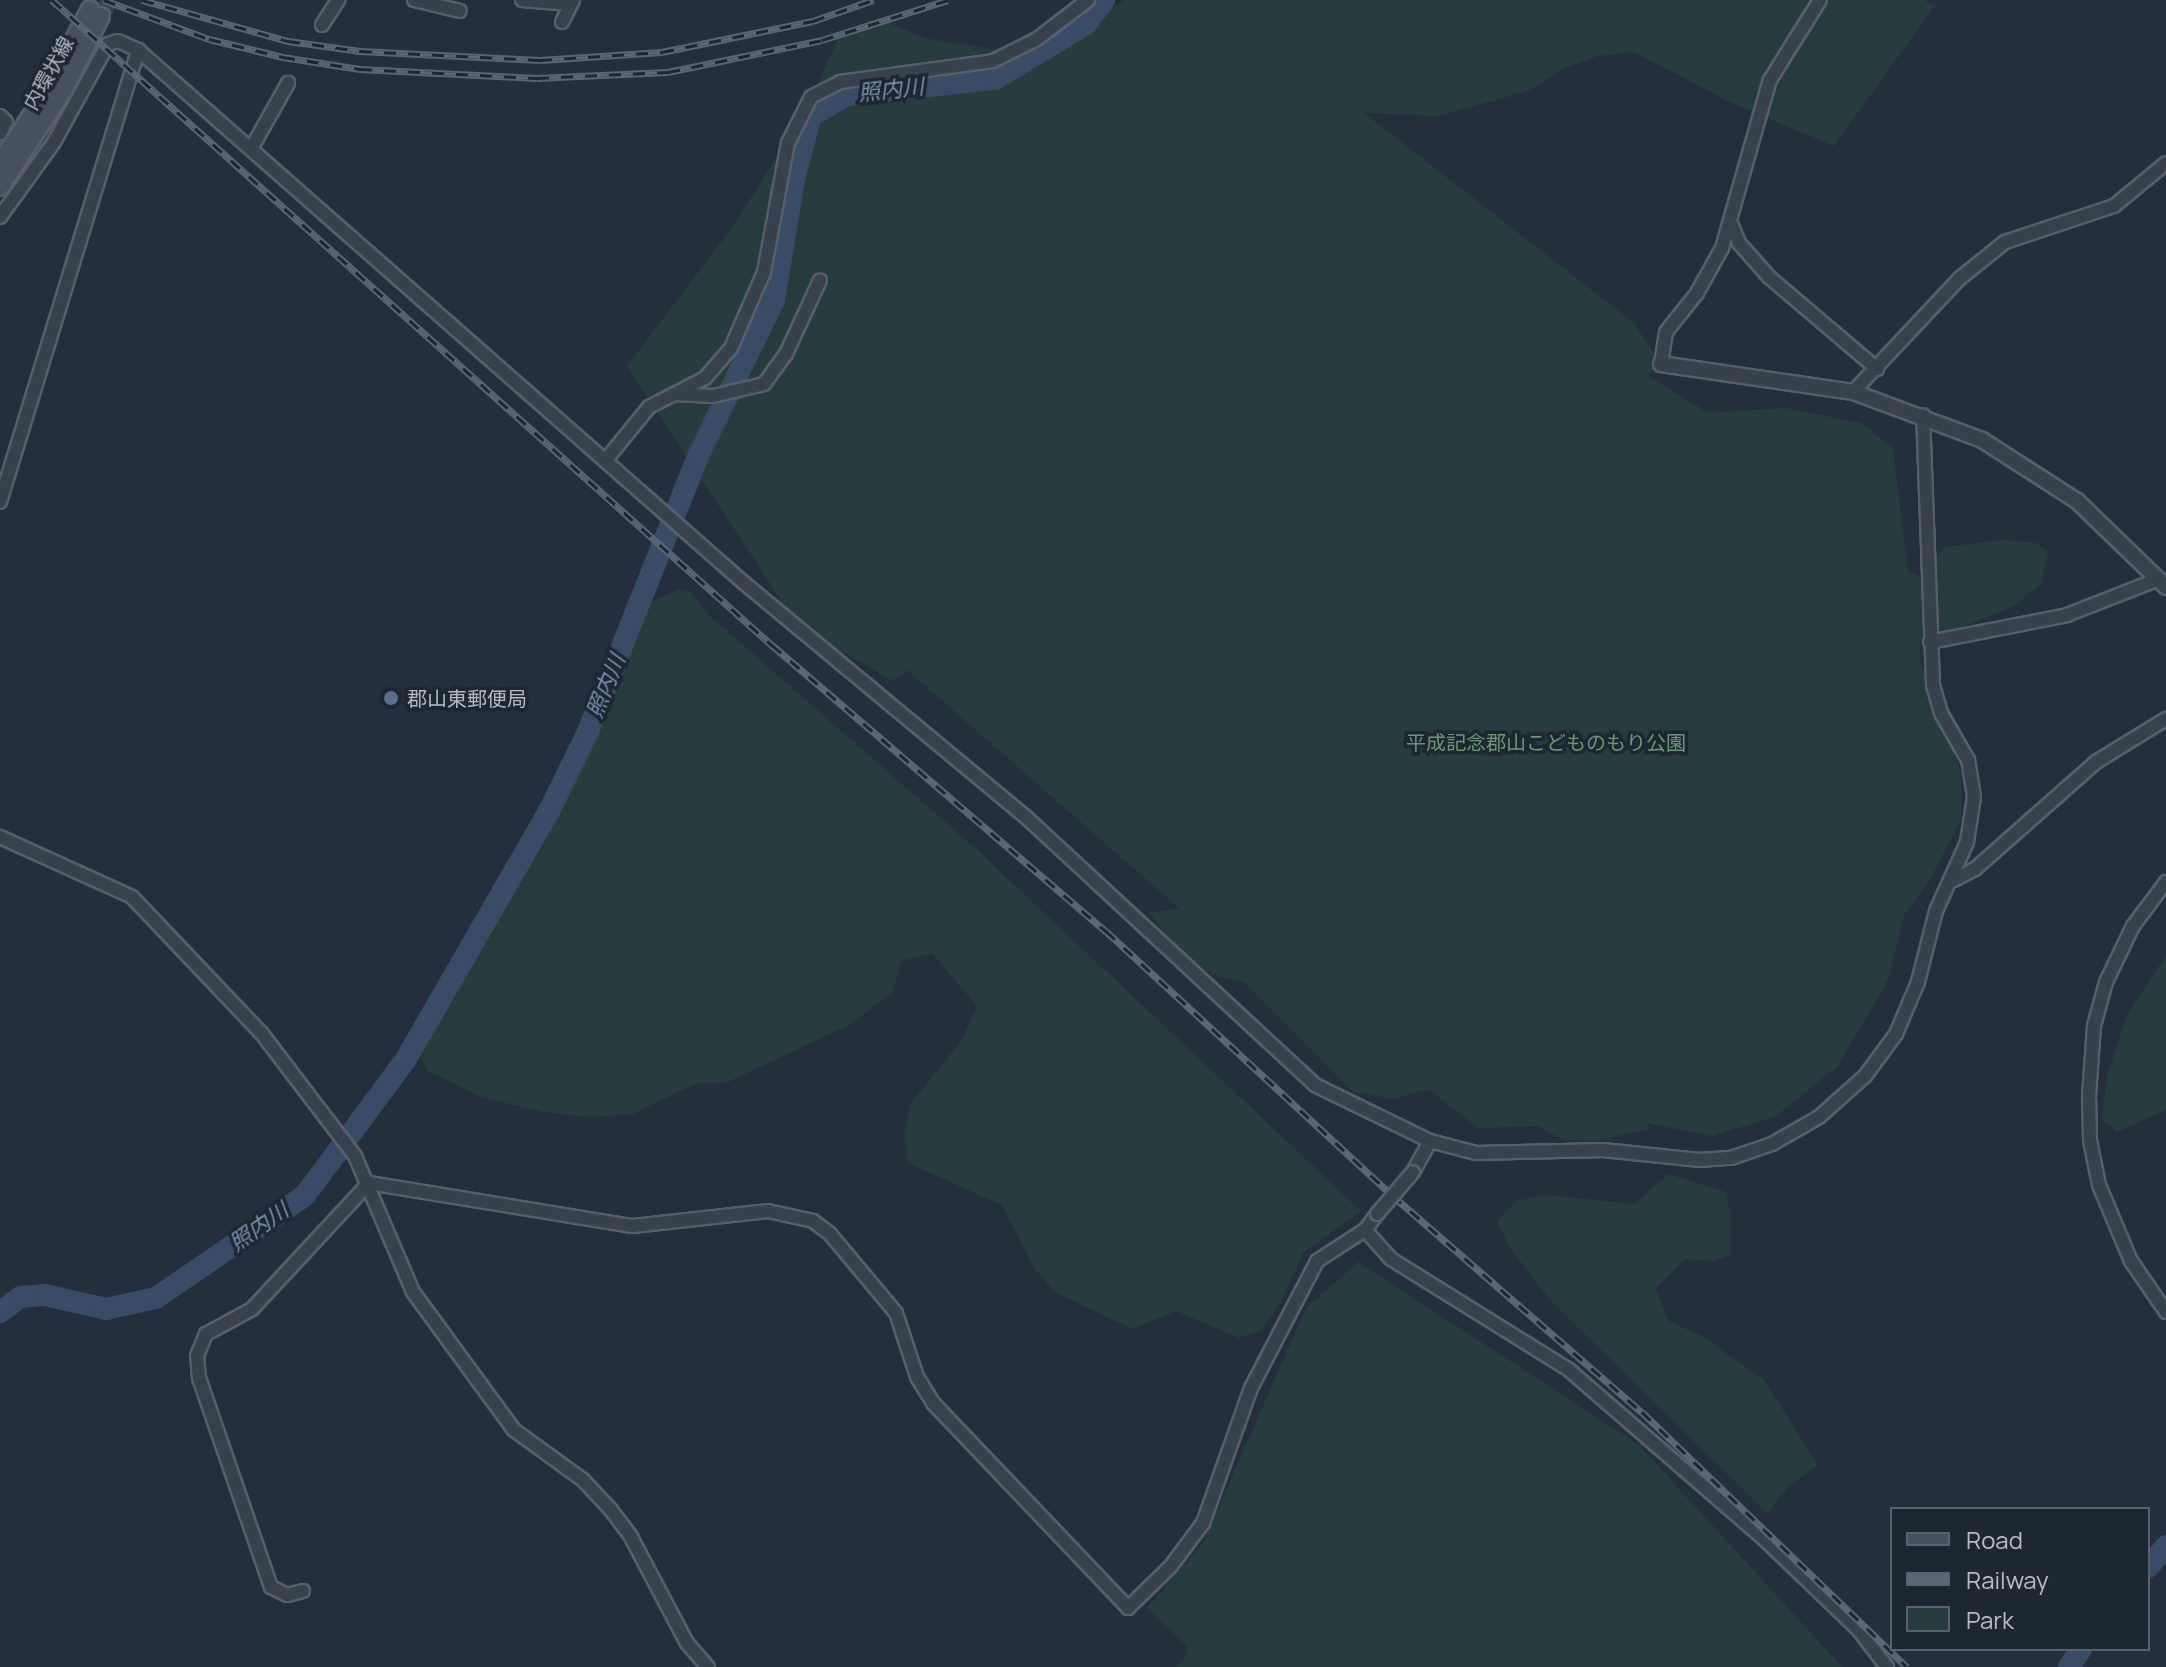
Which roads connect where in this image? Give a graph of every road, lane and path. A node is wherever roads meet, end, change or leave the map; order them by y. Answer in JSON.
{"nodes":[{"id":1,"x":338,"y":0,"type":"edge"},
{"id":2,"x":414,"y":0,"type":"edge"},
{"id":3,"x":522,"y":0,"type":"edge"},
{"id":4,"x":1088,"y":0,"type":"edge"},
{"id":5,"x":1820,"y":0,"type":"edge"},
{"id":6,"x":572,"y":2,"type":"edge"},
{"id":7,"x":460,"y":11,"type":"dead end"},
{"id":8,"x":562,"y":22,"type":"dead end"},
{"id":9,"x":322,"y":25,"type":"dead end"},
{"id":10,"x":138,"y":50,"type":"junction"},
{"id":11,"x":288,"y":83,"type":"dead end"},
{"id":12,"x":0,"y":116,"type":"edge"},
{"id":13,"x":0,"y":134,"type":"edge"},
{"id":14,"x":251,"y":149,"type":"junction"},
{"id":15,"x":0,"y":163,"type":"edge"},
{"id":16,"x":2166,"y":163,"type":"edge"},
{"id":17,"x":0,"y":187,"type":"edge"},
{"id":18,"x":0,"y":217,"type":"edge"},
{"id":19,"x":1731,"y":223,"type":"junction"},
{"id":20,"x":820,"y":280,"type":"dead end"},
{"id":21,"x":1661,"y":364,"type":"joint"},
{"id":22,"x":1877,"y":369,"type":"junction"},
{"id":23,"x":1853,"y":392,"type":"junction"},
{"id":24,"x":674,"y":394,"type":"junction"},
{"id":25,"x":1923,"y":415,"type":"junction"},
{"id":26,"x":605,"y":461,"type":"junction"},
{"id":27,"x":0,"y":502,"type":"edge"},
{"id":28,"x":2163,"y":583,"type":"edge"},
{"id":29,"x":1930,"y":642,"type":"junction"},
{"id":30,"x":2166,"y":719,"type":"edge"},
{"id":31,"x":0,"y":837,"type":"edge"},
{"id":32,"x":1954,"y":880,"type":"junction"},
{"id":33,"x":2166,"y":882,"type":"edge"},
{"id":34,"x":1430,"y":1141,"type":"junction"},
{"id":35,"x":366,"y":1184,"type":"junction"},
{"id":36,"x":1365,"y":1230,"type":"junction"},
{"id":37,"x":2166,"y":1312,"type":"edge"},
{"id":38,"x":303,"y":1591,"type":"dead end"},
{"id":39,"x":1869,"y":1646,"type":"junction"},
{"id":40,"x":708,"y":1667,"type":"edge"},
{"id":41,"x":1874,"y":1667,"type":"edge"},
{"id":42,"x":1887,"y":1667,"type":"edge"}],
"edges":[{"from":1,"to":9,"type":"street"},
{"from":2,"to":7,"type":"street"},
{"from":3,"to":6,"type":"street"},
{"from":4,"to":24,"type":"street"},
{"from":5,"to":19,"type":"street"},
{"from":6,"to":8,"type":"street"},
{"from":10,"to":14,"type":"street"},
{"from":10,"to":18,"type":"street"},
{"from":10,"to":27,"type":"street"},
{"from":11,"to":14,"type":"street"},
{"from":12,"to":13,"type":"street"},
{"from":14,"to":26,"type":"street"},
{"from":15,"to":17,"type":"main road","name":"内環状線"},
{"from":16,"to":22,"type":"street"},
{"from":19,"to":21,"type":"street"},
{"from":19,"to":22,"type":"street"},
{"from":20,"to":24,"type":"street"},
{"from":21,"to":23,"type":"street"},
{"from":22,"to":23,"type":"street"},
{"from":23,"to":25,"type":"street"},
{"from":24,"to":26,"type":"street"},
{"from":25,"to":28,"type":"street"},
{"from":25,"to":29,"type":"street"},
{"from":26,"to":34,"type":"street"},
{"from":28,"to":29,"type":"street"},
{"from":29,"to":32,"type":"street"},
{"from":30,"to":32,"type":"street"},
{"from":31,"to":35,"type":"street"},
{"from":32,"to":34,"type":"street"},
{"from":33,"to":37,"type":"street"},
{"from":34,"to":36,"type":"street","bridge":true},
{"from":35,"to":36,"type":"street"},
{"from":35,"to":38,"type":"street"},
{"from":35,"to":40,"type":"street"},
{"from":36,"to":39,"type":"street"},
{"from":39,"to":41,"type":"street"},
{"from":39,"to":42,"type":"street"}]}
